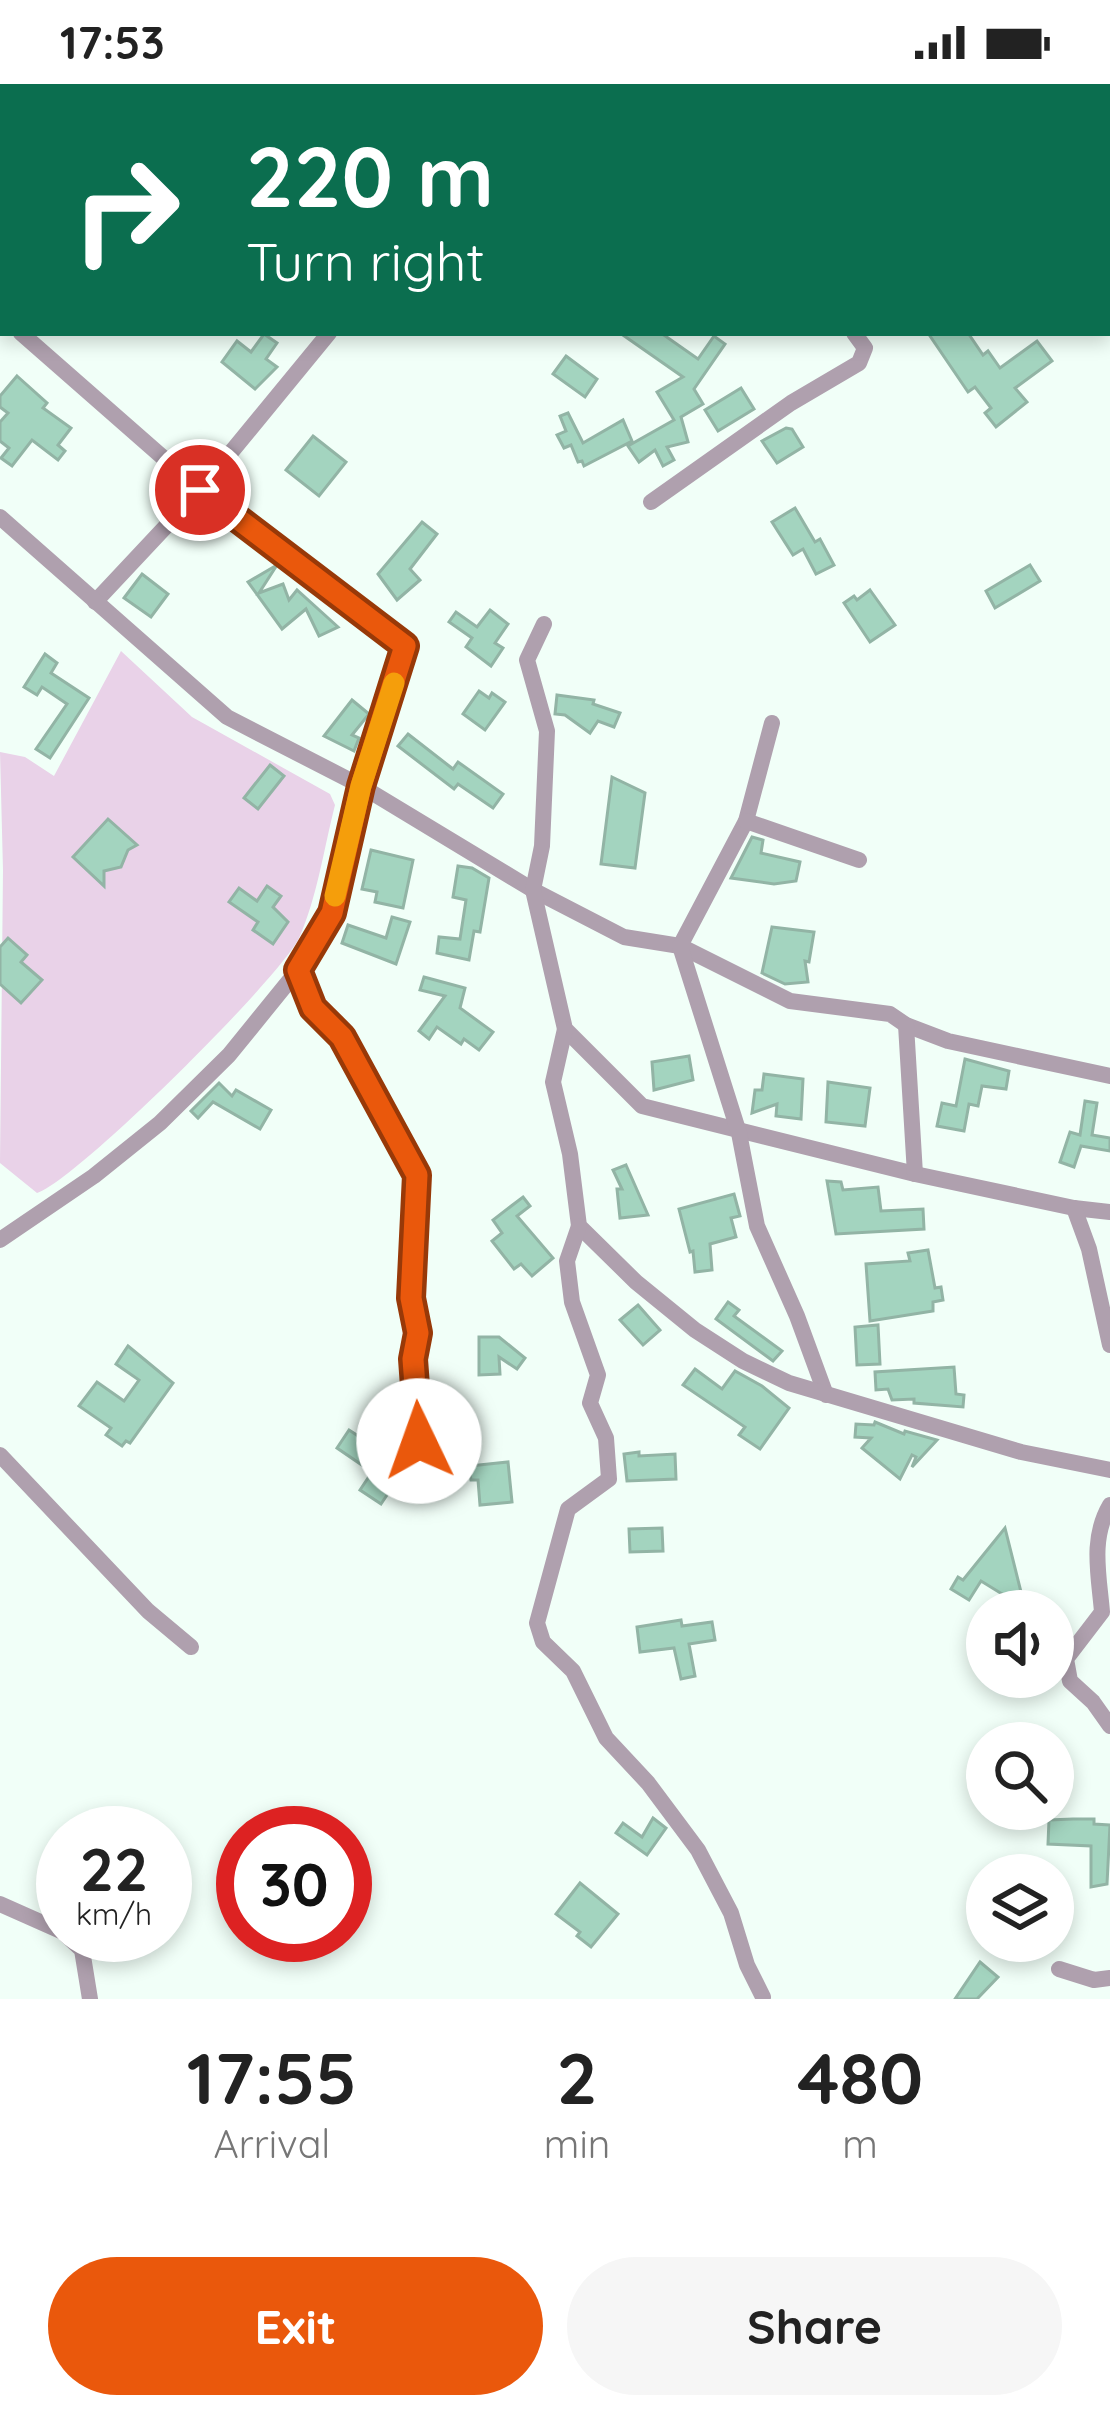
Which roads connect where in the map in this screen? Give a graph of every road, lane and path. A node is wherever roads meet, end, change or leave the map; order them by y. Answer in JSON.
{"nodes":[{"id":1,"x":24,"y":336,"type":"edge"},
{"id":2,"x":327,"y":336,"type":"edge"},
{"id":3,"x":856,"y":336,"type":"edge"},
{"id":4,"x":200,"y":490,"type":"junction"},
{"id":5,"x":651,"y":502,"type":"dead end"},
{"id":6,"x":0,"y":517,"type":"edge"},
{"id":7,"x":95,"y":602,"type":"junction"},
{"id":8,"x":544,"y":624,"type":"dead end"},
{"id":9,"x":772,"y":723,"type":"dead end"},
{"id":10,"x":361,"y":786,"type":"junction"},
{"id":11,"x":746,"y":821,"type":"junction"},
{"id":12,"x":859,"y":860,"type":"dead end"},
{"id":13,"x":533,"y":890,"type":"junction"},
{"id":14,"x":680,"y":946,"type":"junction"},
{"id":15,"x":298,"y":970,"type":"junction"},
{"id":16,"x":906,"y":1025,"type":"junction"},
{"id":17,"x":565,"y":1029,"type":"junction"},
{"id":18,"x":1110,"y":1076,"type":"edge"},
{"id":19,"x":740,"y":1133,"type":"junction"},
{"id":20,"x":915,"y":1174,"type":"junction"},
{"id":21,"x":1074,"y":1208,"type":"junction"},
{"id":22,"x":1110,"y":1212,"type":"edge"},
{"id":23,"x":579,"y":1226,"type":"junction"},
{"id":24,"x":0,"y":1240,"type":"edge"},
{"id":25,"x":1110,"y":1345,"type":"edge"},
{"id":26,"x":826,"y":1395,"type":"junction"},
{"id":27,"x":419,"y":1441,"type":"dead end"},
{"id":28,"x":0,"y":1455,"type":"edge"},
{"id":29,"x":1110,"y":1469,"type":"edge"},
{"id":30,"x":1110,"y":1505,"type":"edge"},
{"id":31,"x":191,"y":1647,"type":"dead end"},
{"id":32,"x":1110,"y":1726,"type":"edge"},
{"id":33,"x":0,"y":1904,"type":"edge"},
{"id":34,"x":36,"y":1920,"type":"edge"},
{"id":35,"x":84,"y":1962,"type":"edge"},
{"id":36,"x":1059,"y":1969,"type":"dead end"},
{"id":37,"x":1110,"y":1978,"type":"edge"},
{"id":38,"x":763,"y":1996,"type":"edge"},
{"id":39,"x":90,"y":1999,"type":"edge"}],
"edges":[{"from":1,"to":4,"type":"street"},
{"from":2,"to":4,"type":"street"},
{"from":3,"to":5,"type":"street"},
{"from":4,"to":7,"type":"street"},
{"from":4,"to":10,"type":"street"},
{"from":6,"to":7,"type":"street"},
{"from":7,"to":10,"type":"street"},
{"from":8,"to":13,"type":"street"},
{"from":9,"to":11,"type":"street"},
{"from":10,"to":13,"type":"street"},
{"from":10,"to":15,"type":"street"},
{"from":11,"to":12,"type":"street"},
{"from":11,"to":14,"type":"street"},
{"from":13,"to":14,"type":"street"},
{"from":13,"to":17,"type":"street"},
{"from":14,"to":16,"type":"street"},
{"from":14,"to":19,"type":"street"},
{"from":15,"to":24,"type":"street"},
{"from":15,"to":27,"type":"street"},
{"from":16,"to":18,"type":"street"},
{"from":16,"to":20,"type":"street"},
{"from":17,"to":19,"type":"street"},
{"from":17,"to":23,"type":"street"},
{"from":19,"to":20,"type":"street"},
{"from":19,"to":26,"type":"street"},
{"from":20,"to":21,"type":"street"},
{"from":21,"to":22,"type":"street"},
{"from":21,"to":25,"type":"street"},
{"from":23,"to":26,"type":"street"},
{"from":23,"to":38,"type":"street"},
{"from":26,"to":29,"type":"street"},
{"from":28,"to":31,"type":"street"},
{"from":30,"to":32,"type":"street"},
{"from":33,"to":34,"type":"street"},
{"from":35,"to":39,"type":"street"},
{"from":36,"to":37,"type":"street"}]}
